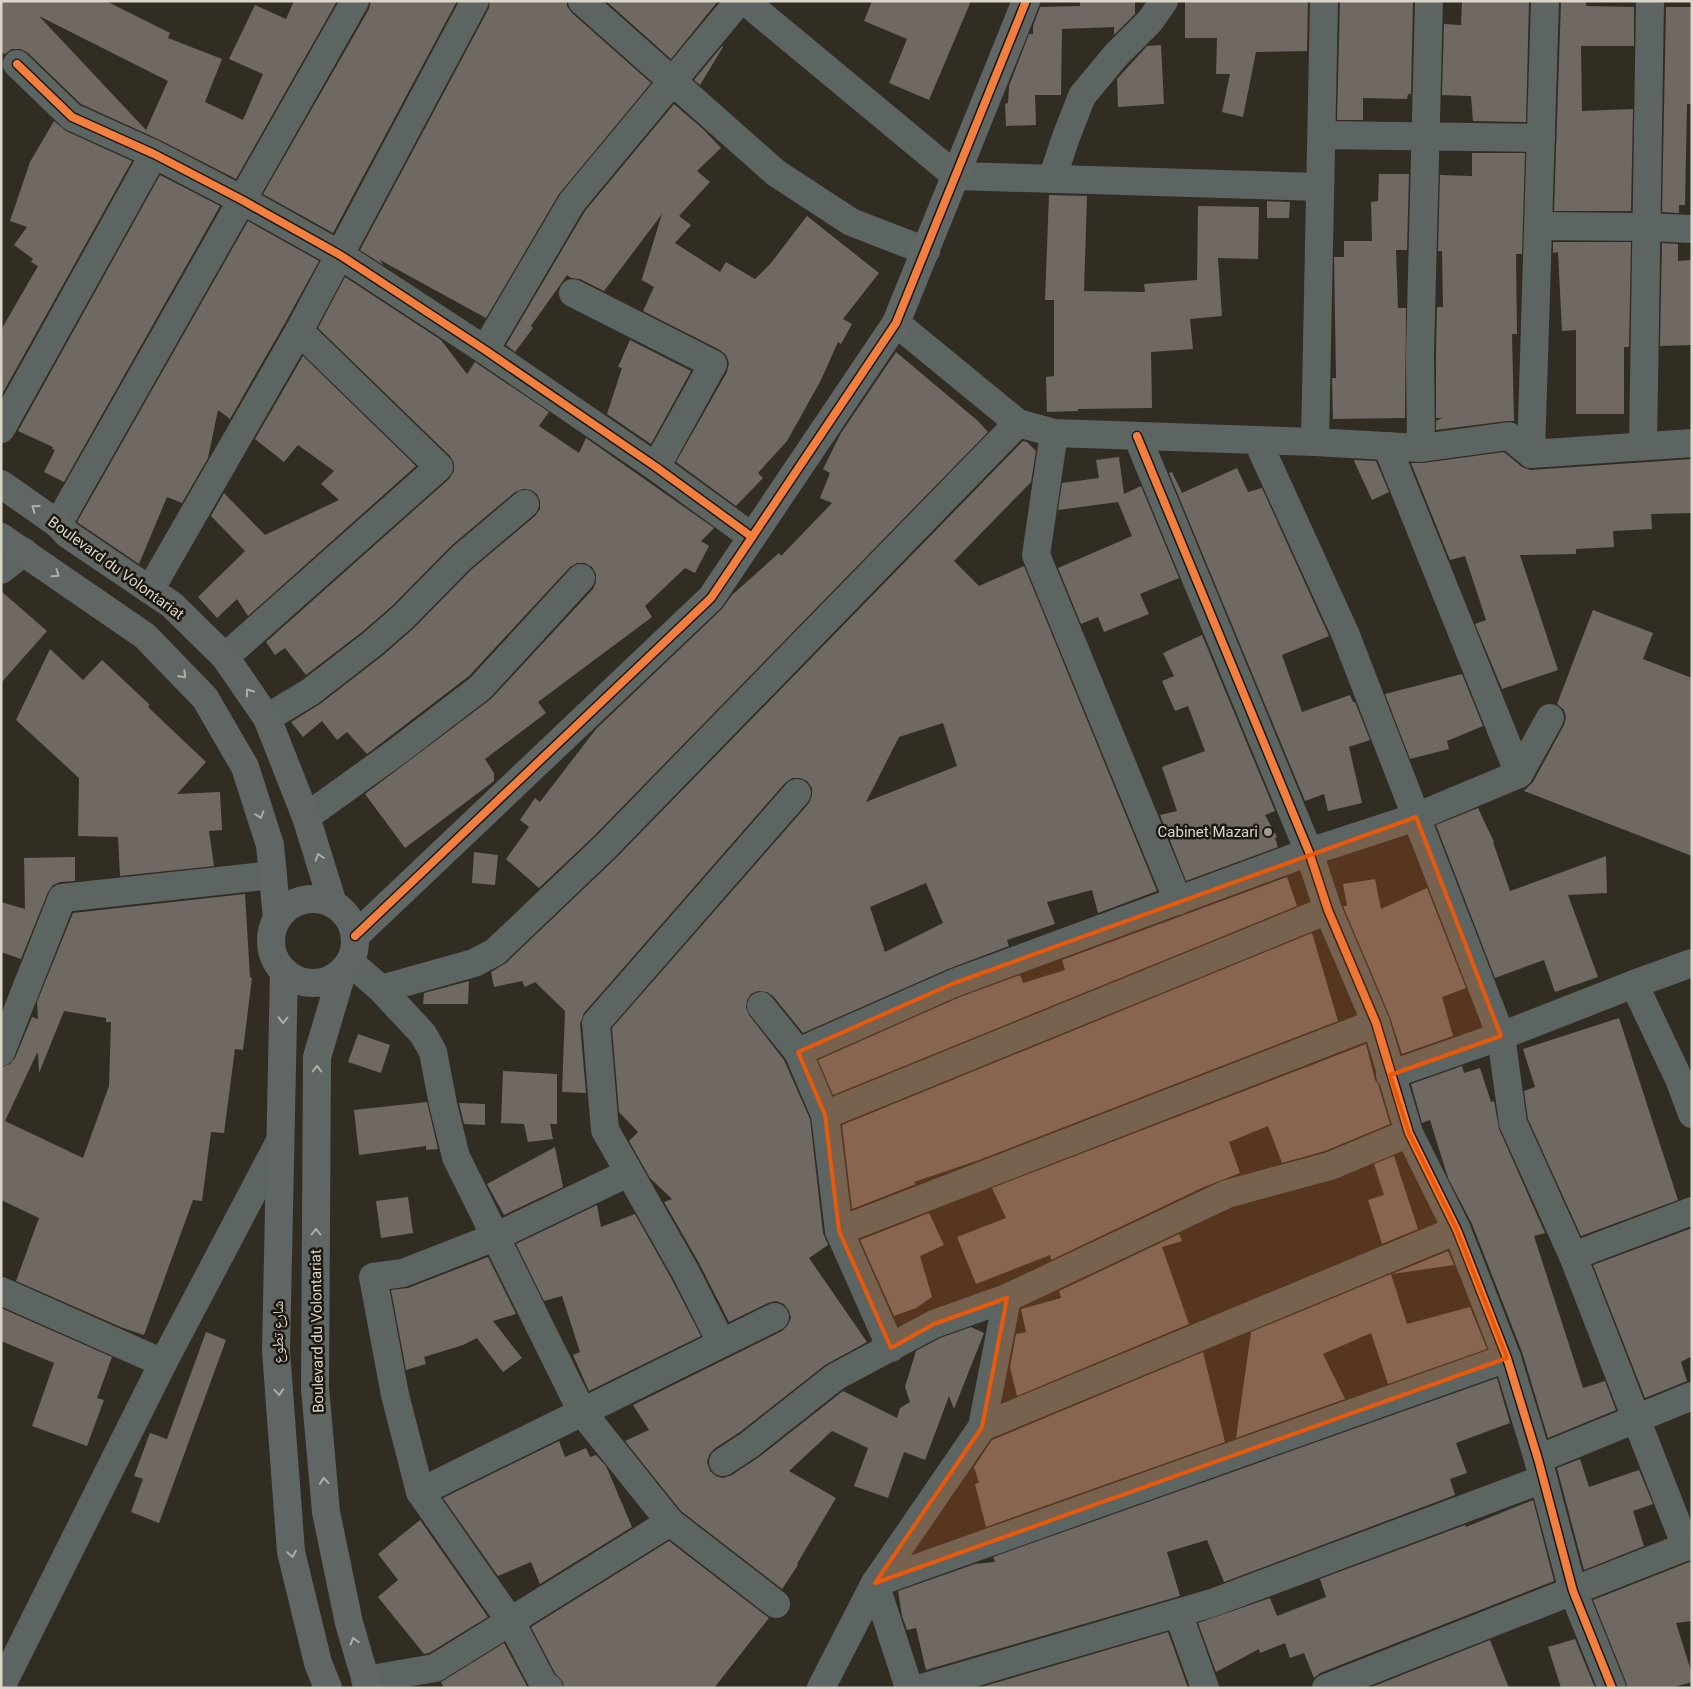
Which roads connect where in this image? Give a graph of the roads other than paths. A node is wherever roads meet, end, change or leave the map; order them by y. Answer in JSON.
{"nodes":[{"id":1,"x":355,"y":1,"type":"edge"},
{"id":2,"x":475,"y":1,"type":"edge"},
{"id":3,"x":582,"y":1,"type":"edge"},
{"id":4,"x":739,"y":1,"type":"edge"},
{"id":5,"x":745,"y":1,"type":"edge"},
{"id":6,"x":1026,"y":1,"type":"edge"},
{"id":7,"x":1164,"y":1,"type":"edge"},
{"id":8,"x":1324,"y":1,"type":"edge"},
{"id":9,"x":1429,"y":1,"type":"edge"},
{"id":10,"x":1545,"y":1,"type":"edge"},
{"id":11,"x":1650,"y":1,"type":"edge"},
{"id":12,"x":17,"y":64,"type":"dead end"},
{"id":13,"x":672,"y":81,"type":"junction"},
{"id":14,"x":1322,"y":135,"type":"junction"},
{"id":15,"x":1425,"y":136,"type":"junction"},
{"id":16,"x":1541,"y":138,"type":"junction"},
{"id":17,"x":154,"y":154,"type":"junction"},
{"id":18,"x":956,"y":176,"type":"junction"},
{"id":19,"x":1052,"y":178,"type":"junction"},
{"id":20,"x":1320,"y":187,"type":"junction"},
{"id":21,"x":242,"y":200,"type":"junction"},
{"id":22,"x":1538,"y":226,"type":"junction"},
{"id":23,"x":1646,"y":227,"type":"junction"},
{"id":24,"x":1692,"y":229,"type":"edge"},
{"id":25,"x":926,"y":251,"type":"junction"},
{"id":26,"x":340,"y":255,"type":"junction"},
{"id":27,"x":573,"y":292,"type":"dead end"},
{"id":28,"x":896,"y":323,"type":"junction"},
{"id":29,"x":299,"y":331,"type":"junction"},
{"id":30,"x":485,"y":350,"type":"junction"},
{"id":31,"x":1018,"y":423,"type":"junction"},
{"id":32,"x":1,"y":429,"type":"edge"},
{"id":33,"x":1054,"y":433,"type":"junction"},
{"id":34,"x":1137,"y":436,"type":"junction"},
{"id":35,"x":1257,"y":440,"type":"junction"},
{"id":36,"x":1316,"y":442,"type":"junction"},
{"id":37,"x":1692,"y":443,"type":"edge"},
{"id":38,"x":1387,"y":446,"type":"junction"},
{"id":39,"x":1643,"y":446,"type":"junction"},
{"id":40,"x":1421,"y":448,"type":"junction"},
{"id":41,"x":1531,"y":454,"type":"junction"},
{"id":42,"x":656,"y":467,"type":"junction"},
{"id":43,"x":1,"y":484,"type":"edge"},
{"id":44,"x":525,"y":504,"type":"dead end"},
{"id":45,"x":58,"y":524,"type":"junction"},
{"id":46,"x":1,"y":536,"type":"edge"},
{"id":47,"x":752,"y":537,"type":"junction"},
{"id":48,"x":24,"y":552,"type":"junction"},
{"id":49,"x":1,"y":570,"type":"edge"},
{"id":50,"x":581,"y":578,"type":"dead end"},
{"id":51,"x":150,"y":590,"type":"junction"},
{"id":52,"x":225,"y":657,"type":"junction"},
{"id":53,"x":267,"y":718,"type":"junction"},
{"id":54,"x":1550,"y":718,"type":"dead end"},
{"id":55,"x":1519,"y":774,"type":"junction"},
{"id":56,"x":797,"y":793,"type":"dead end"},
{"id":57,"x":306,"y":817,"type":"junction"},
{"id":58,"x":1416,"y":817,"type":"junction"},
{"id":59,"x":1309,"y":852,"type":"junction"},
{"id":60,"x":273,"y":875,"type":"junction"},
{"id":61,"x":1178,"y":901,"type":"junction"},
{"id":62,"x":333,"y":904,"type":"junction"},
{"id":63,"x":1328,"y":910,"type":"junction"},
{"id":64,"x":277,"y":919,"type":"junction"},
{"id":65,"x":355,"y":936,"type":"junction"},
{"id":66,"x":1692,"y":963,"type":"edge"},
{"id":67,"x":346,"y":967,"type":"junction"},
{"id":68,"x":284,"y":971,"type":"junction"},
{"id":69,"x":1634,"y":984,"type":"junction"},
{"id":70,"x":381,"y":989,"type":"junction"},
{"id":71,"x":761,"y":1006,"type":"dead end"},
{"id":72,"x":1376,"y":1023,"type":"junction"},
{"id":73,"x":1502,"y":1036,"type":"junction"},
{"id":74,"x":1,"y":1052,"type":"edge"},
{"id":75,"x":798,"y":1052,"type":"junction"},
{"id":76,"x":1390,"y":1075,"type":"junction"},
{"id":77,"x":1686,"y":1079,"type":"edge"},
{"id":78,"x":1692,"y":1114,"type":"edge"},
{"id":79,"x":825,"y":1115,"type":"junction"},
{"id":80,"x":1409,"y":1133,"type":"junction"},
{"id":81,"x":280,"y":1141,"type":"junction"},
{"id":82,"x":628,"y":1173,"type":"junction"},
{"id":83,"x":1692,"y":1211,"type":"edge"},
{"id":84,"x":1457,"y":1230,"type":"junction"},
{"id":85,"x":839,"y":1231,"type":"junction"},
{"id":86,"x":495,"y":1237,"type":"junction"},
{"id":87,"x":1573,"y":1256,"type":"junction"},
{"id":88,"x":1,"y":1291,"type":"edge"},
{"id":89,"x":1007,"y":1298,"type":"junction"},
{"id":90,"x":775,"y":1316,"type":"dead end"},
{"id":91,"x":722,"y":1342,"type":"junction"},
{"id":92,"x":891,"y":1348,"type":"junction"},
{"id":93,"x":1507,"y":1358,"type":"junction"},
{"id":94,"x":163,"y":1363,"type":"junction"},
{"id":95,"x":1692,"y":1396,"type":"edge"},
{"id":96,"x":582,"y":1412,"type":"junction"},
{"id":97,"x":1636,"y":1419,"type":"junction"},
{"id":98,"x":982,"y":1427,"type":"junction"},
{"id":99,"x":723,"y":1462,"type":"dead end"},
{"id":100,"x":1541,"y":1469,"type":"junction"},
{"id":101,"x":420,"y":1492,"type":"junction"},
{"id":102,"x":670,"y":1522,"type":"junction"},
{"id":103,"x":1689,"y":1545,"type":"edge"},
{"id":104,"x":875,"y":1583,"type":"junction"},
{"id":105,"x":1573,"y":1591,"type":"junction"},
{"id":106,"x":776,"y":1604,"type":"dead end"},
{"id":107,"x":1178,"y":1613,"type":"junction"},
{"id":108,"x":511,"y":1622,"type":"junction"},
{"id":109,"x":366,"y":1684,"type":"edge"},
{"id":110,"x":1,"y":1687,"type":"edge"},
{"id":111,"x":328,"y":1688,"type":"edge"},
{"id":112,"x":549,"y":1688,"type":"edge"},
{"id":113,"x":821,"y":1688,"type":"edge"},
{"id":114,"x":909,"y":1688,"type":"edge"},
{"id":115,"x":922,"y":1688,"type":"edge"},
{"id":116,"x":1206,"y":1688,"type":"edge"},
{"id":117,"x":1326,"y":1688,"type":"edge"},
{"id":118,"x":1612,"y":1688,"type":"edge"}],
"edges":[{"from":1,"to":21,"type":"street"},
{"from":2,"to":26,"type":"street"},
{"from":3,"to":13,"type":"street"},
{"from":4,"to":13,"type":"street"},
{"from":5,"to":18,"type":"street"},
{"from":6,"to":18,"type":"main road"},
{"from":7,"to":19,"type":"street"},
{"from":8,"to":14,"type":"street"},
{"from":9,"to":15,"type":"street"},
{"from":10,"to":16,"type":"street"},
{"from":11,"to":23,"type":"street"},
{"from":12,"to":17,"type":"street"},
{"from":13,"to":25,"type":"street"},
{"from":13,"to":30,"type":"street"},
{"from":14,"to":15,"type":"street"},
{"from":14,"to":20,"type":"street"},
{"from":15,"to":16,"type":"street"},
{"from":15,"to":40,"type":"street"},
{"from":16,"to":22,"type":"street"},
{"from":17,"to":21,"type":"street"},
{"from":17,"to":32,"type":"street"},
{"from":18,"to":19,"type":"street"},
{"from":18,"to":25,"type":"main road"},
{"from":19,"to":20,"type":"street"},
{"from":20,"to":36,"type":"street"},
{"from":21,"to":26,"type":"street"},
{"from":21,"to":45,"type":"street"},
{"from":22,"to":23,"type":"street"},
{"from":22,"to":41,"type":"street"},
{"from":23,"to":24,"type":"street"},
{"from":23,"to":39,"type":"street"},
{"from":25,"to":28,"type":"main road"},
{"from":26,"to":29,"type":"street"},
{"from":26,"to":30,"type":"street"},
{"from":27,"to":42,"type":"street"},
{"from":28,"to":31,"type":"street"},
{"from":28,"to":47,"type":"main road"},
{"from":29,"to":51,"type":"street"},
{"from":29,"to":52,"type":"street"},
{"from":30,"to":42,"type":"street"},
{"from":31,"to":33,"type":"street"},
{"from":31,"to":70,"type":"street"},
{"from":33,"to":34,"type":"street"},
{"from":33,"to":61,"type":"street"},
{"from":34,"to":35,"type":"street"},
{"from":34,"to":59,"type":"street"},
{"from":35,"to":36,"type":"street"},
{"from":35,"to":58,"type":"street"},
{"from":36,"to":38,"type":"street"},
{"from":37,"to":39,"type":"street"},
{"from":38,"to":40,"type":"street"},
{"from":38,"to":55,"type":"street"},
{"from":39,"to":41,"type":"street"},
{"from":40,"to":41,"type":"street"},
{"from":42,"to":47,"type":"street"},
{"from":45,"to":43,"type":"main road","name":"Boulevard du Volontariat","one_way":true},
{"from":44,"to":53,"type":"street"},
{"from":45,"to":51,"type":"main road","name":"Boulevard du Volontariat"},
{"from":46,"to":48,"type":"main road"},
{"from":47,"to":65,"type":"main road"},
{"from":48,"to":49,"type":"street"},
{"from":48,"to":60,"type":"main road","one_way":true},
{"from":50,"to":57,"type":"street"},
{"from":51,"to":52,"type":"main road","name":"Boulevard du Volontariat"},
{"from":53,"to":52,"type":"main road","name":"Boulevard du Volontariat","one_way":true},
{"from":53,"to":57,"type":"main road","name":"Boulevard du Volontariat"},
{"from":54,"to":55,"type":"street"},
{"from":55,"to":58,"type":"street"},
{"from":56,"to":82,"type":"street"},
{"from":62,"to":57,"type":"main road","name":"Boulevard du Volontariat","one_way":true},
{"from":58,"to":59,"type":"street"},
{"from":58,"to":73,"type":"street"},
{"from":59,"to":61,"type":"street"},
{"from":59,"to":63,"type":"street"},
{"from":60,"to":64,"type":"main road"},
{"from":60,"to":74,"type":"street"},
{"from":61,"to":75,"type":"street"},
{"from":62,"to":64,"type":"main road"},
{"from":62,"to":65,"type":"main road"},
{"from":63,"to":72,"type":"street"},
{"from":63,"to":79,"type":"street"},
{"from":64,"to":68,"type":"main road"},
{"from":65,"to":67,"type":"main road"},
{"from":66,"to":69,"type":"street"},
{"from":67,"to":68,"type":"main road"},
{"from":67,"to":70,"type":"street"},
{"from":109,"to":67,"type":"main road","name":"Boulevard du Volontariat","one_way":true},
{"from":68,"to":81,"type":"main road","name":"شارع تطوع","one_way":true},
{"from":69,"to":73,"type":"street"},
{"from":69,"to":77,"type":"street"},
{"from":70,"to":86,"type":"street"},
{"from":71,"to":75,"type":"street"},
{"from":72,"to":76,"type":"street"},
{"from":72,"to":85,"type":"street"},
{"from":73,"to":76,"type":"street"},
{"from":73,"to":87,"type":"street"},
{"from":75,"to":79,"type":"street"},
{"from":76,"to":80,"type":"street"},
{"from":77,"to":78,"type":"street"},
{"from":79,"to":85,"type":"street"},
{"from":80,"to":84,"type":"street"},
{"from":80,"to":89,"type":"street"},
{"from":81,"to":94,"type":"street"},
{"from":81,"to":111,"type":"main road","name":"شارع تطوع","one_way":true},
{"from":82,"to":86,"type":"street"},
{"from":82,"to":91,"type":"street"},
{"from":83,"to":87,"type":"street"},
{"from":84,"to":93,"type":"street"},
{"from":84,"to":98,"type":"street"},
{"from":85,"to":92,"type":"street"},
{"from":86,"to":96,"type":"street"},
{"from":86,"to":101,"type":"street"},
{"from":87,"to":97,"type":"street"},
{"from":88,"to":94,"type":"street"},
{"from":89,"to":92,"type":"street"},
{"from":89,"to":98,"type":"street"},
{"from":90,"to":91,"type":"street"},
{"from":91,"to":96,"type":"street"},
{"from":92,"to":99,"type":"street"},
{"from":93,"to":100,"type":"street"},
{"from":93,"to":104,"type":"street"},
{"from":94,"to":110,"type":"street"},
{"from":95,"to":97,"type":"street"},
{"from":96,"to":101,"type":"street"},
{"from":96,"to":102,"type":"street"},
{"from":97,"to":100,"type":"street"},
{"from":97,"to":103,"type":"street"},
{"from":98,"to":104,"type":"street"},
{"from":100,"to":105,"type":"street"},
{"from":100,"to":107,"type":"street"},
{"from":101,"to":108,"type":"street"},
{"from":102,"to":106,"type":"street"},
{"from":102,"to":108,"type":"street"},
{"from":103,"to":105,"type":"street"},
{"from":104,"to":113,"type":"street"},
{"from":104,"to":114,"type":"street"},
{"from":105,"to":117,"type":"street"},
{"from":105,"to":118,"type":"street"},
{"from":107,"to":115,"type":"street"},
{"from":107,"to":116,"type":"street"},
{"from":108,"to":109,"type":"street"},
{"from":108,"to":112,"type":"street"}]}
